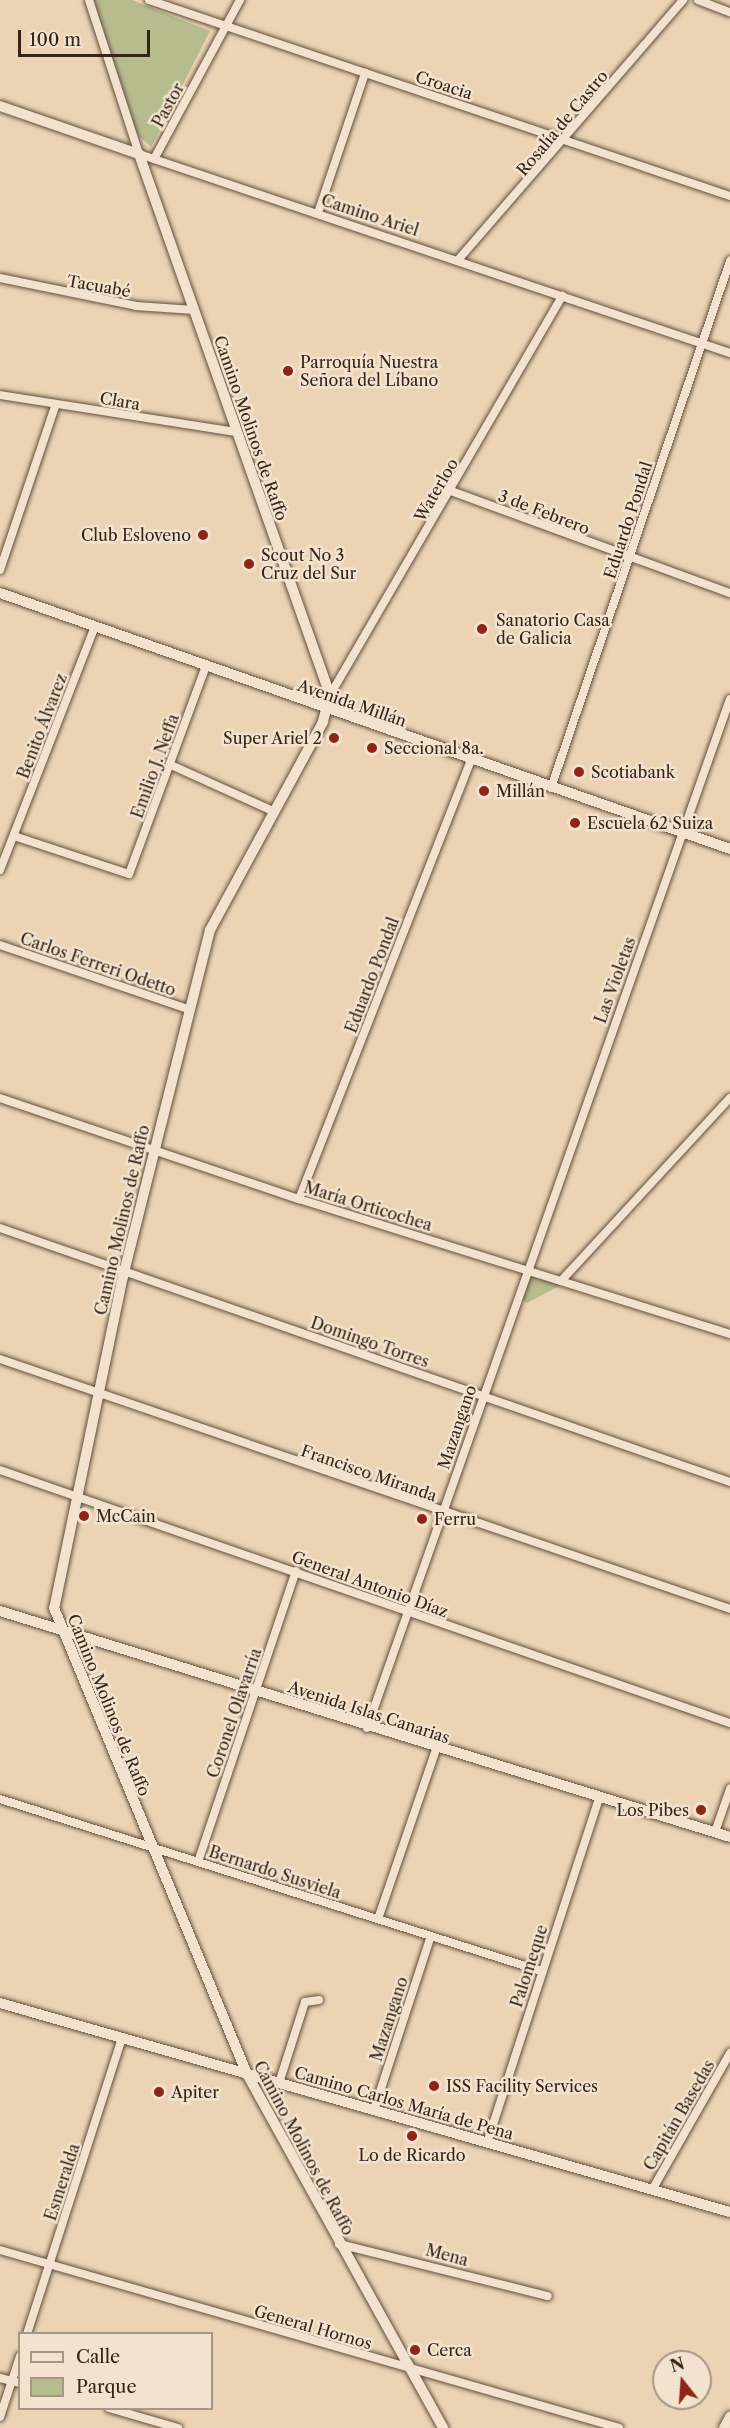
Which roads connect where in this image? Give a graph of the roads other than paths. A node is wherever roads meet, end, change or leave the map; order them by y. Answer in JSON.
{"nodes":[{"id":1,"x":89,"y":0,"type":"edge"},
{"id":2,"x":148,"y":0,"type":"edge"},
{"id":3,"x":240,"y":0,"type":"edge"},
{"id":4,"x":683,"y":0,"type":"edge"},
{"id":5,"x":698,"y":0,"type":"edge"},
{"id":6,"x":730,"y":12,"type":"edge"},
{"id":7,"x":226,"y":26,"type":"junction"},
{"id":8,"x":365,"y":72,"type":"junction"},
{"id":9,"x":0,"y":106,"type":"edge"},
{"id":10,"x":566,"y":140,"type":"junction"},
{"id":11,"x":139,"y":154,"type":"junction"},
{"id":12,"x":154,"y":159,"type":"junction"},
{"id":13,"x":730,"y":196,"type":"edge"},
{"id":14,"x":318,"y":213,"type":"junction"},
{"id":15,"x":458,"y":260,"type":"junction"},
{"id":16,"x":730,"y":261,"type":"edge"},
{"id":17,"x":0,"y":278,"type":"edge"},
{"id":18,"x":562,"y":296,"type":"junction"},
{"id":19,"x":194,"y":310,"type":"junction"},
{"id":20,"x":701,"y":344,"type":"junction"},
{"id":21,"x":730,"y":353,"type":"edge"},
{"id":22,"x":0,"y":395,"type":"edge"},
{"id":23,"x":56,"y":404,"type":"junction"},
{"id":24,"x":235,"y":432,"type":"junction"},
{"id":25,"x":451,"y":491,"type":"junction"},
{"id":26,"x":629,"y":560,"type":"junction"},
{"id":27,"x":0,"y":570,"type":"edge"},
{"id":28,"x":0,"y":592,"type":"edge"},
{"id":29,"x":730,"y":593,"type":"edge"},
{"id":30,"x":95,"y":626,"type":"junction"},
{"id":31,"x":206,"y":666,"type":"junction"},
{"id":32,"x":330,"y":695,"type":"junction"},
{"id":33,"x":730,"y":699,"type":"edge"},
{"id":34,"x":327,"y":711,"type":"junction"},
{"id":35,"x":471,"y":760,"type":"junction"},
{"id":36,"x":171,"y":765,"type":"junction"},
{"id":37,"x":551,"y":788,"type":"junction"},
{"id":38,"x":273,"y":811,"type":"junction"},
{"id":39,"x":683,"y":833,"type":"junction"},
{"id":40,"x":14,"y":836,"type":"junction"},
{"id":41,"x":730,"y":849,"type":"edge"},
{"id":42,"x":0,"y":870,"type":"edge"},
{"id":43,"x":0,"y":945,"type":"edge"},
{"id":44,"x":188,"y":1010,"type":"junction"},
{"id":45,"x":0,"y":1098,"type":"edge"},
{"id":46,"x":730,"y":1098,"type":"edge"},
{"id":47,"x":153,"y":1150,"type":"junction"},
{"id":48,"x":298,"y":1199,"type":"junction"},
{"id":49,"x":0,"y":1228,"type":"edge"},
{"id":50,"x":525,"y":1269,"type":"junction"},
{"id":51,"x":124,"y":1271,"type":"junction"},
{"id":52,"x":561,"y":1281,"type":"junction"},
{"id":53,"x":730,"y":1334,"type":"edge"},
{"id":54,"x":0,"y":1359,"type":"edge"},
{"id":55,"x":98,"y":1391,"type":"junction"},
{"id":56,"x":482,"y":1395,"type":"junction"},
{"id":57,"x":0,"y":1470,"type":"edge"},
{"id":58,"x":730,"y":1482,"type":"edge"},
{"id":59,"x":75,"y":1496,"type":"junction"},
{"id":60,"x":442,"y":1513,"type":"junction"},
{"id":61,"x":296,"y":1571,"type":"junction"},
{"id":62,"x":730,"y":1609,"type":"edge"},
{"id":63,"x":0,"y":1611,"type":"edge"},
{"id":64,"x":407,"y":1612,"type":"junction"},
{"id":65,"x":62,"y":1630,"type":"junction"},
{"id":66,"x":255,"y":1692,"type":"junction"},
{"id":67,"x":730,"y":1723,"type":"edge"},
{"id":68,"x":367,"y":1728,"type":"junction"},
{"id":69,"x":435,"y":1750,"type":"junction"},
{"id":70,"x":730,"y":1789,"type":"edge"},
{"id":71,"x":599,"y":1798,"type":"junction"},
{"id":72,"x":0,"y":1800,"type":"edge"},
{"id":73,"x":715,"y":1832,"type":"junction"},
{"id":74,"x":730,"y":1837,"type":"edge"},
{"id":75,"x":152,"y":1848,"type":"junction"},
{"id":76,"x":198,"y":1862,"type":"junction"},
{"id":77,"x":378,"y":1919,"type":"junction"},
{"id":78,"x":430,"y":1936,"type":"junction"},
{"id":79,"x":541,"y":1971,"type":"junction"},
{"id":80,"x":319,"y":2000,"type":"dead end"},
{"id":81,"x":0,"y":2003,"type":"edge"},
{"id":82,"x":122,"y":2038,"type":"junction"},
{"id":83,"x":730,"y":2053,"type":"edge"},
{"id":84,"x":247,"y":2074,"type":"junction"},
{"id":85,"x":279,"y":2083,"type":"junction"},
{"id":86,"x":374,"y":2110,"type":"junction"},
{"id":87,"x":487,"y":2143,"type":"junction"},
{"id":88,"x":652,"y":2190,"type":"junction"},
{"id":89,"x":730,"y":2212,"type":"edge"},
{"id":90,"x":339,"y":2244,"type":"junction"},
{"id":91,"x":0,"y":2250,"type":"edge"},
{"id":92,"x":50,"y":2264,"type":"junction"},
{"id":93,"x":548,"y":2296,"type":"dead end"},
{"id":94,"x":28,"y":2332,"type":"edge"},
{"id":95,"x":18,"y":2366,"type":"edge"},
{"id":96,"x":410,"y":2369,"type":"junction"},
{"id":97,"x":0,"y":2378,"type":"edge"},
{"id":98,"x":15,"y":2382,"type":"edge"},
{"id":99,"x":112,"y":2410,"type":"edge"},
{"id":100,"x":0,"y":2417,"type":"edge"},
{"id":101,"x":730,"y":2417,"type":"edge"},
{"id":102,"x":166,"y":2426,"type":"edge"},
{"id":103,"x":178,"y":2428,"type":"edge"},
{"id":104,"x":444,"y":2428,"type":"edge"},
{"id":105,"x":620,"y":2428,"type":"edge"},
{"id":106,"x":724,"y":2428,"type":"edge"}],
"edges":[{"from":1,"to":11,"type":"street","name":"Camino Molinos de Raffo"},
{"from":2,"to":7,"type":"street","name":"Croacia"},
{"from":3,"to":7,"type":"street","name":"Pastor"},
{"from":4,"to":10,"type":"street","name":"Rosalía de Castro"},
{"from":5,"to":6,"type":"street"},
{"from":7,"to":8,"type":"street","name":"Croacia"},
{"from":7,"to":12,"type":"street","name":"Pastor"},
{"from":8,"to":10,"type":"street","name":"Croacia"},
{"from":8,"to":14,"type":"street"},
{"from":9,"to":11,"type":"street","name":"Camino Ariel"},
{"from":10,"to":13,"type":"street","name":"Croacia"},
{"from":10,"to":15,"type":"street","name":"Rosalía de Castro"},
{"from":11,"to":12,"type":"street","name":"Camino Ariel"},
{"from":11,"to":19,"type":"street","name":"Camino Molinos de Raffo"},
{"from":12,"to":14,"type":"street","name":"Camino Ariel"},
{"from":14,"to":15,"type":"street","name":"Camino Ariel"},
{"from":15,"to":18,"type":"street","name":"Camino Ariel"},
{"from":16,"to":20,"type":"street","name":"Eduardo Pondal"},
{"from":17,"to":19,"type":"street","name":"Tacuabé"},
{"from":18,"to":20,"type":"street","name":"Camino Ariel"},
{"from":18,"to":25,"type":"street","name":"Waterloo"},
{"from":19,"to":24,"type":"street","name":"Camino Molinos de Raffo"},
{"from":20,"to":21,"type":"street","name":"Camino Ariel"},
{"from":20,"to":26,"type":"street","name":"Eduardo Pondal"},
{"from":22,"to":23,"type":"street","name":"Clara"},
{"from":23,"to":24,"type":"street","name":"Clara"},
{"from":23,"to":27,"type":"street"},
{"from":24,"to":32,"type":"street","name":"Camino Molinos de Raffo"},
{"from":25,"to":26,"type":"street","name":"3 de Febrero"},
{"from":25,"to":32,"type":"street","name":"Waterloo"},
{"from":26,"to":29,"type":"street","name":"3 de Febrero"},
{"from":26,"to":37,"type":"street","name":"Eduardo Pondal"},
{"from":28,"to":30,"type":"street","name":"Avenida Millán"},
{"from":30,"to":31,"type":"street","name":"Avenida Millán"},
{"from":30,"to":40,"type":"street","name":"Benito Álvarez"},
{"from":31,"to":34,"type":"street","name":"Avenida Millán"},
{"from":31,"to":36,"type":"street","name":"Emilio J. Neffa"},
{"from":32,"to":34,"type":"street","name":"Camino Molinos de Raffo"},
{"from":33,"to":39,"type":"street","name":"Las Violetas"},
{"from":34,"to":35,"type":"street","name":"Avenida Millán"},
{"from":34,"to":38,"type":"street","name":"Camino Molinos de Raffo"},
{"from":35,"to":37,"type":"street","name":"Avenida Millán"},
{"from":35,"to":48,"type":"street","name":"Eduardo Pondal"},
{"from":36,"to":38,"type":"street"},
{"from":36,"to":40,"type":"street","name":"Emilio J. Neffa"},
{"from":37,"to":39,"type":"street","name":"Avenida Millán"},
{"from":38,"to":44,"type":"street","name":"Camino Molinos de Raffo"},
{"from":39,"to":41,"type":"street","name":"Avenida Millán"},
{"from":39,"to":50,"type":"street","name":"Las Violetas"},
{"from":40,"to":42,"type":"street","name":"Benito Álvarez"},
{"from":43,"to":44,"type":"street","name":"Carlos Ferreri Odetto"},
{"from":44,"to":47,"type":"street","name":"Camino Molinos de Raffo"},
{"from":45,"to":47,"type":"street","name":"María Orticochea"},
{"from":46,"to":52,"type":"street"},
{"from":47,"to":48,"type":"street","name":"María Orticochea"},
{"from":47,"to":51,"type":"street","name":"Camino Molinos de Raffo"},
{"from":48,"to":50,"type":"street","name":"María Orticochea"},
{"from":49,"to":51,"type":"street","name":"Domingo Torres"},
{"from":50,"to":52,"type":"street","name":"María Orticochea"},
{"from":50,"to":56,"type":"street","name":"Mazangano"},
{"from":51,"to":55,"type":"street","name":"Camino Molinos de Raffo"},
{"from":51,"to":56,"type":"street","name":"Domingo Torres"},
{"from":52,"to":53,"type":"street","name":"María Orticochea"},
{"from":54,"to":55,"type":"street","name":"Francisco Miranda"},
{"from":55,"to":59,"type":"street","name":"Camino Molinos de Raffo"},
{"from":55,"to":60,"type":"street","name":"Francisco Miranda"},
{"from":56,"to":58,"type":"street","name":"Domingo Torres"},
{"from":56,"to":60,"type":"street","name":"Mazangano"},
{"from":57,"to":59,"type":"street","name":"General Antonio Díaz"},
{"from":59,"to":61,"type":"street","name":"General Antonio Díaz"},
{"from":59,"to":65,"type":"street","name":"Camino Molinos de Raffo"},
{"from":60,"to":62,"type":"street","name":"Francisco Miranda"},
{"from":60,"to":64,"type":"street","name":"Mazangano"},
{"from":61,"to":64,"type":"street","name":"General Antonio Díaz"},
{"from":61,"to":66,"type":"street","name":"Coronel Olavarría"},
{"from":63,"to":65,"type":"street","name":"Avenida Islas Canarias"},
{"from":64,"to":67,"type":"street","name":"General Antonio Díaz"},
{"from":64,"to":68,"type":"street","name":"Mazangano"},
{"from":65,"to":66,"type":"street","name":"Avenida Islas Canarias"},
{"from":65,"to":75,"type":"street","name":"Camino Molinos de Raffo"},
{"from":66,"to":68,"type":"street","name":"Avenida Islas Canarias"},
{"from":66,"to":76,"type":"street","name":"Coronel Olavarría"},
{"from":68,"to":69,"type":"street","name":"Avenida Islas Canarias"},
{"from":69,"to":71,"type":"street","name":"Avenida Islas Canarias"},
{"from":69,"to":77,"type":"street"},
{"from":70,"to":73,"type":"street"},
{"from":71,"to":73,"type":"street","name":"Avenida Islas Canarias"},
{"from":71,"to":79,"type":"street","name":"Palomeque"},
{"from":72,"to":75,"type":"street","name":"Bernardo Susviela"},
{"from":73,"to":74,"type":"street","name":"Avenida Islas Canarias"},
{"from":75,"to":76,"type":"street","name":"Bernardo Susviela"},
{"from":75,"to":84,"type":"street","name":"Camino Molinos de Raffo"},
{"from":76,"to":77,"type":"street","name":"Bernardo Susviela"},
{"from":77,"to":78,"type":"street","name":"Bernardo Susviela"},
{"from":78,"to":79,"type":"street","name":"Bernardo Susviela"},
{"from":78,"to":86,"type":"street","name":"Mazangano"},
{"from":79,"to":87,"type":"street","name":"Palomeque"},
{"from":80,"to":85,"type":"street"},
{"from":81,"to":82,"type":"street","name":"Camino Carlos María de Pena"},
{"from":82,"to":84,"type":"street","name":"Camino Carlos María de Pena"},
{"from":82,"to":92,"type":"street","name":"Esmeralda"},
{"from":83,"to":88,"type":"street","name":"Capitán Basedas"},
{"from":84,"to":85,"type":"street","name":"Camino Carlos María de Pena"},
{"from":84,"to":90,"type":"street","name":"Camino Molinos de Raffo"},
{"from":85,"to":86,"type":"street","name":"Camino Carlos María de Pena"},
{"from":86,"to":87,"type":"street","name":"Camino Carlos María de Pena"},
{"from":87,"to":88,"type":"street","name":"Camino Carlos María de Pena"},
{"from":88,"to":89,"type":"street","name":"Camino Carlos María de Pena"},
{"from":90,"to":93,"type":"street","name":"Mena"},
{"from":90,"to":96,"type":"street","name":"Camino Molinos de Raffo"},
{"from":91,"to":92,"type":"street","name":"General Hornos"},
{"from":92,"to":94,"type":"street","name":"Esmeralda"},
{"from":92,"to":96,"type":"street","name":"General Hornos"},
{"from":95,"to":98,"type":"street"},
{"from":96,"to":104,"type":"street","name":"Camino Molinos de Raffo"},
{"from":96,"to":105,"type":"street","name":"General Hornos"},
{"from":97,"to":98,"type":"street"},
{"from":98,"to":100,"type":"street"},
{"from":99,"to":102,"type":"street"},
{"from":101,"to":106,"type":"street"},
{"from":102,"to":103,"type":"street"}]}
